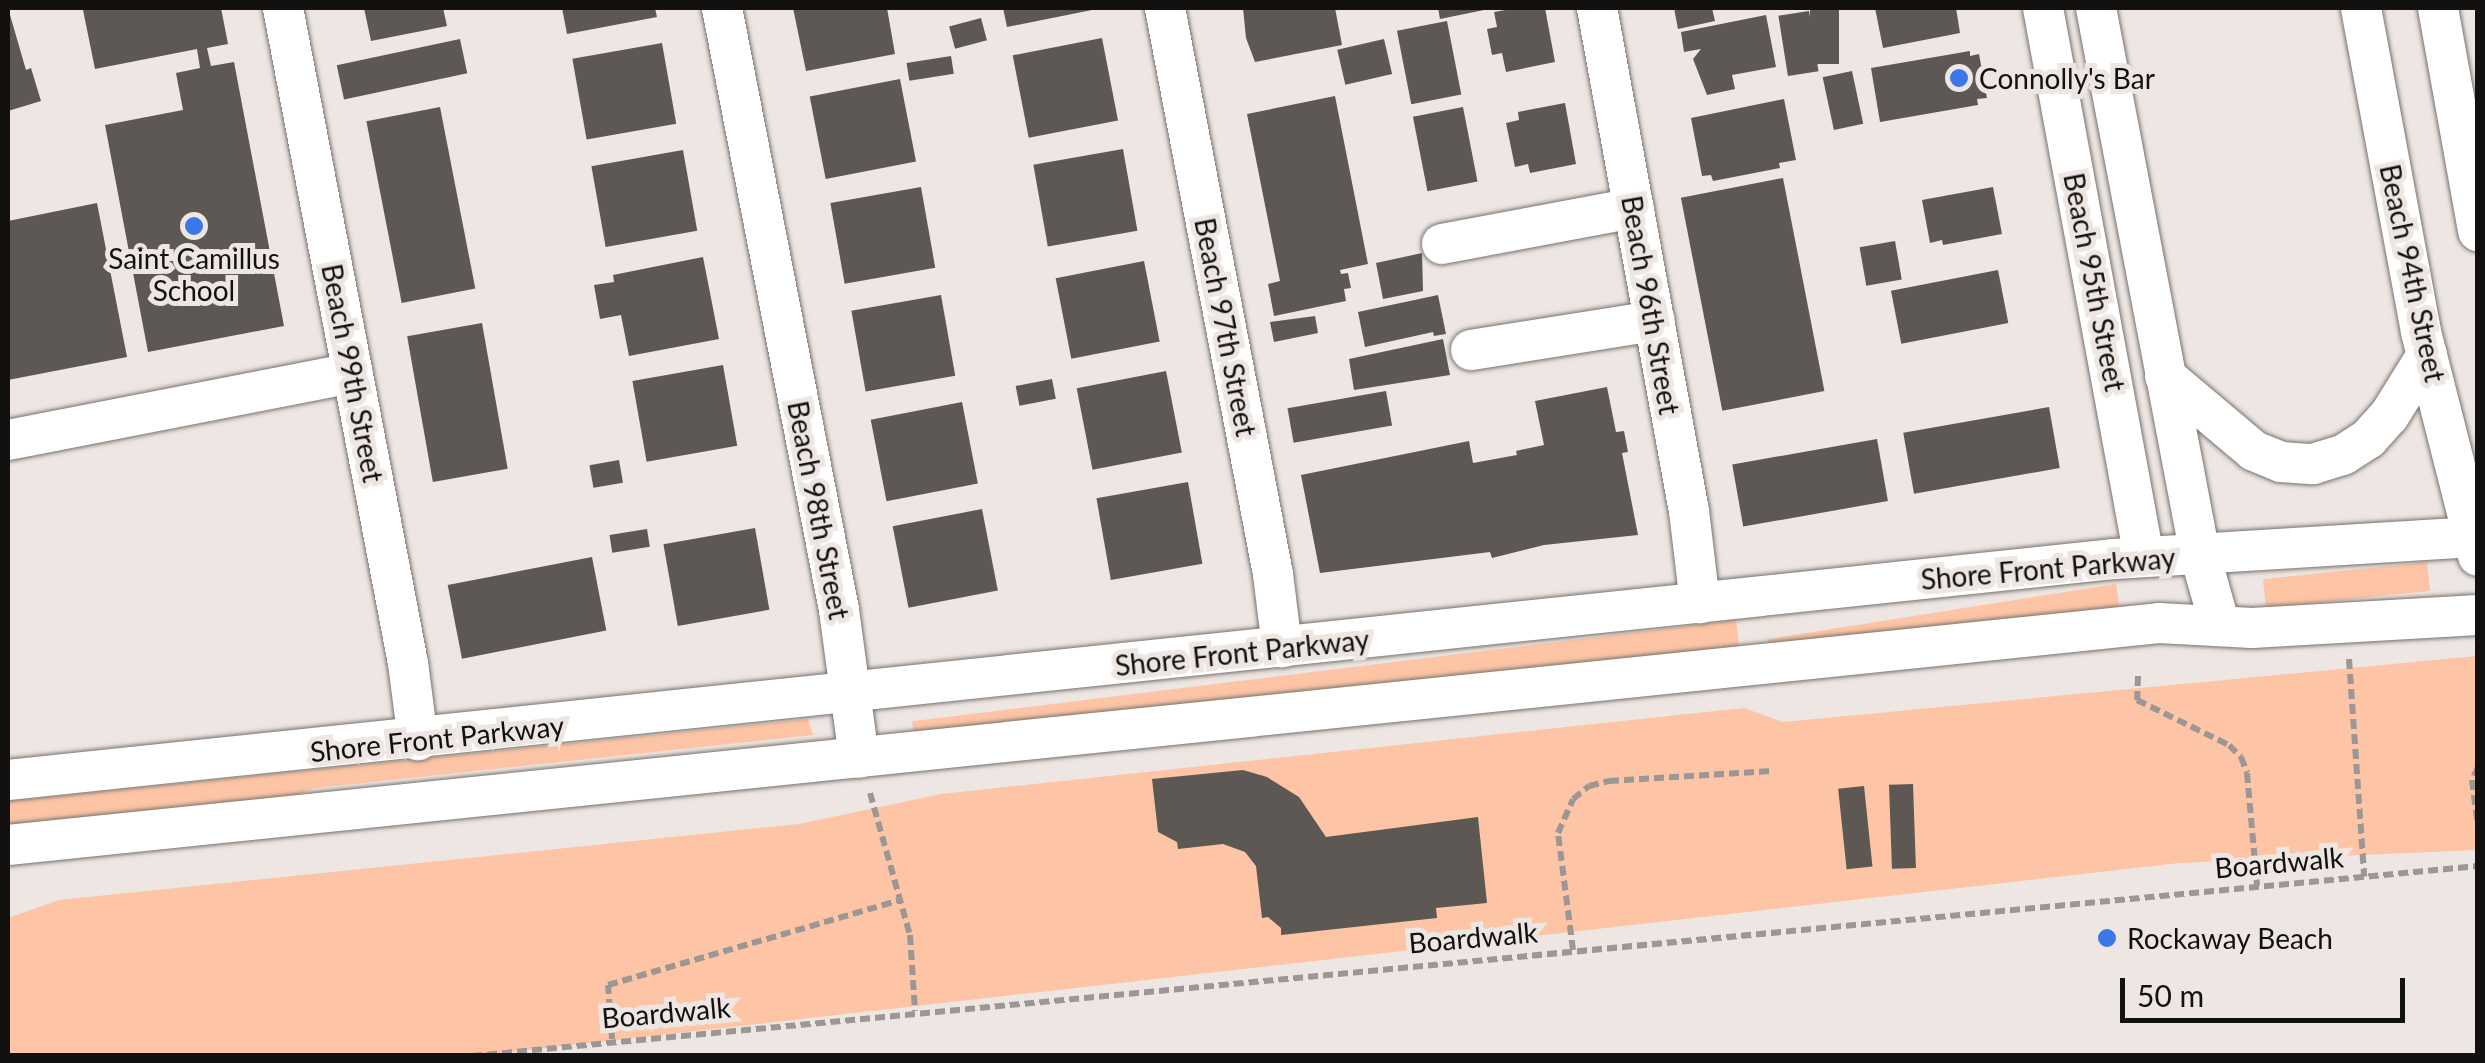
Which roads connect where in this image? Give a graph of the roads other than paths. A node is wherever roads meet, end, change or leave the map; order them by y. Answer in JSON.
{"nodes":[{"id":1,"x":283,"y":8,"type":"edge"},
{"id":2,"x":722,"y":8,"type":"edge"},
{"id":3,"x":1165,"y":8,"type":"edge"},
{"id":4,"x":1596,"y":8,"type":"edge"},
{"id":5,"x":2043,"y":8,"type":"edge"},
{"id":6,"x":2096,"y":8,"type":"edge"},
{"id":7,"x":2360,"y":8,"type":"edge"},
{"id":8,"x":2438,"y":8,"type":"edge"},
{"id":9,"x":1634,"y":208,"type":"junction"},
{"id":10,"x":2478,"y":230,"type":"edge"},
{"id":11,"x":1442,"y":244,"type":"dead end"},
{"id":12,"x":1654,"y":321,"type":"junction"},
{"id":13,"x":1471,"y":350,"type":"dead end"},
{"id":14,"x":2427,"y":356,"type":"junction"},
{"id":15,"x":353,"y":374,"type":"junction"},
{"id":16,"x":2165,"y":376,"type":"junction"},
{"id":17,"x":8,"y":440,"type":"edge"},
{"id":18,"x":2477,"y":543,"type":"edge"},
{"id":19,"x":2200,"y":554,"type":"junction"},
{"id":20,"x":2144,"y":558,"type":"junction"},
{"id":21,"x":1700,"y":603,"type":"junction"},
{"id":22,"x":2478,"y":615,"type":"edge"},
{"id":23,"x":2220,"y":626,"type":"junction"},
{"id":24,"x":1282,"y":648,"type":"junction"},
{"id":25,"x":851,"y":692,"type":"junction"},
{"id":26,"x":418,"y":740,"type":"junction"},
{"id":27,"x":859,"y":758,"type":"junction"},
{"id":28,"x":8,"y":780,"type":"edge"},
{"id":29,"x":8,"y":845,"type":"edge"}],
"edges":[{"from":1,"to":15,"type":"street","name":"Beach 99th Street"},
{"from":2,"to":25,"type":"street","name":"Beach 98th Street"},
{"from":3,"to":24,"type":"street","name":"Beach 97th Street"},
{"from":4,"to":9,"type":"street","name":"Beach 96th Street"},
{"from":5,"to":20,"type":"street","name":"Beach 95th Street"},
{"from":6,"to":16,"type":"street","name":"Beach 95th Street"},
{"from":7,"to":14,"type":"street","name":"Beach 94th Street"},
{"from":8,"to":10,"type":"street"},
{"from":9,"to":11,"type":"street"},
{"from":9,"to":12,"type":"street","name":"Beach 96th Street"},
{"from":12,"to":13,"type":"street"},
{"from":12,"to":21,"type":"street","name":"Beach 96th Street"},
{"from":14,"to":16,"type":"street"},
{"from":14,"to":18,"type":"street","name":"Beach 94th Street"},
{"from":15,"to":17,"type":"street"},
{"from":15,"to":26,"type":"street","name":"Beach 99th Street"},
{"from":16,"to":19,"type":"street","name":"Beach 95th Street"},
{"from":18,"to":19,"type":"street","name":"Shore Front Parkway"},
{"from":19,"to":20,"type":"street","name":"Shore Front Parkway"},
{"from":19,"to":23,"type":"street","name":"Beach 95th Street"},
{"from":20,"to":21,"type":"street","name":"Shore Front Parkway"},
{"from":21,"to":24,"type":"street","name":"Shore Front Parkway"},
{"from":22,"to":23,"type":"street"},
{"from":23,"to":27,"type":"street"},
{"from":24,"to":25,"type":"street","name":"Shore Front Parkway"},
{"from":25,"to":26,"type":"street","name":"Shore Front Parkway"},
{"from":25,"to":27,"type":"street","name":"Beach 98th Street"},
{"from":26,"to":28,"type":"street","name":"Shore Front Parkway"},
{"from":27,"to":29,"type":"street"}]}
